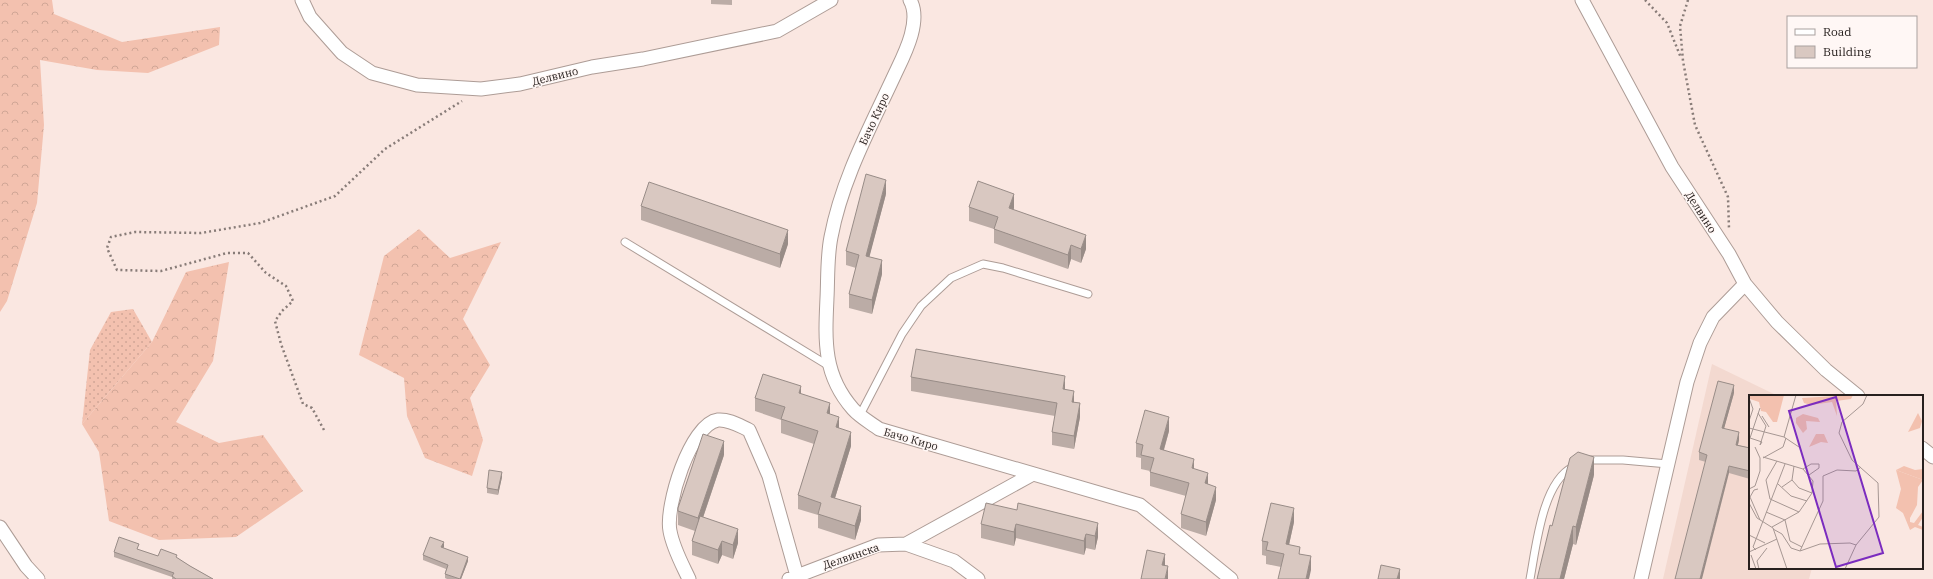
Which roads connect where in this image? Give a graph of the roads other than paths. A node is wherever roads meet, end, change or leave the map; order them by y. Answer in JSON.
{"nodes":[{"id":1,"x":302,"y":0,"type":"edge"},
{"id":2,"x":831,"y":0,"type":"edge"},
{"id":3,"x":910,"y":0,"type":"edge"},
{"id":4,"x":1582,"y":0,"type":"edge"},
{"id":5,"x":625,"y":242,"type":"dead end"},
{"id":6,"x":1745,"y":284,"type":"junction"},
{"id":7,"x":1088,"y":294,"type":"dead end"},
{"id":8,"x":828,"y":366,"type":"junction"},
{"id":9,"x":1857,"y":395,"type":"edge"},
{"id":10,"x":860,"y":415,"type":"junction"},
{"id":11,"x":1923,"y":449,"type":"edge"},
{"id":12,"x":1933,"y":457,"type":"edge"},
{"id":13,"x":1668,"y":464,"type":"junction"},
{"id":14,"x":1033,"y":474,"type":"junction"},
{"id":15,"x":0,"y":526,"type":"edge"},
{"id":16,"x":906,"y":544,"type":"junction"},
{"id":17,"x":794,"y":578,"type":"edge"},
{"id":18,"x":38,"y":579,"type":"edge"},
{"id":19,"x":689,"y":579,"type":"edge"},
{"id":20,"x":978,"y":579,"type":"edge"},
{"id":21,"x":1231,"y":579,"type":"edge"},
{"id":22,"x":1530,"y":579,"type":"edge"},
{"id":23,"x":1641,"y":579,"type":"edge"}],
"edges":[{"from":1,"to":2,"type":"street","name":"Делвино"},
{"from":3,"to":8,"type":"street","name":"Бачо Киро"},
{"from":4,"to":6,"type":"street","name":"Делвино"},
{"from":5,"to":8,"type":"lane"},
{"from":6,"to":9,"type":"street","name":"Делвино"},
{"from":6,"to":13,"type":"street"},
{"from":7,"to":10,"type":"lane"},
{"from":8,"to":10,"type":"street","name":"Бачо Киро"},
{"from":10,"to":14,"type":"street","name":"Бачо Киро"},
{"from":11,"to":12,"type":"street"},
{"from":13,"to":22,"type":"lane"},
{"from":13,"to":23,"type":"street"},
{"from":14,"to":16,"type":"street"},
{"from":14,"to":21,"type":"street","name":"Бачо Киро"},
{"from":15,"to":18,"type":"street"},
{"from":16,"to":17,"type":"street","name":"Делвинска"},
{"from":16,"to":20,"type":"street","name":"Делвинска"},
{"from":17,"to":19,"type":"street"}]}
